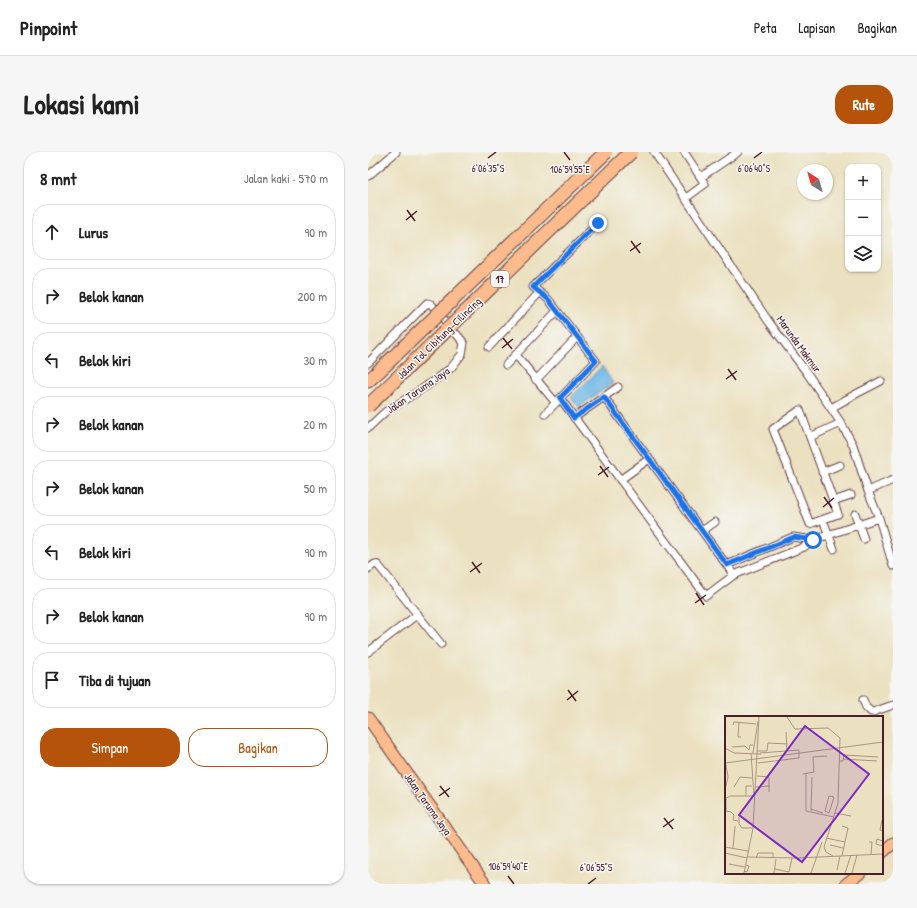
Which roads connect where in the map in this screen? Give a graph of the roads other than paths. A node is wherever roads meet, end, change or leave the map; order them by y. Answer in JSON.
{"nodes":[{"id":1,"x":396,"y":152,"type":"edge"},
{"id":2,"x":606,"y":152,"type":"edge"},
{"id":3,"x":631,"y":152,"type":"edge"},
{"id":4,"x":654,"y":152,"type":"edge"},
{"id":5,"x":684,"y":152,"type":"edge"},
{"id":6,"x":738,"y":152,"type":"edge"},
{"id":7,"x":368,"y":176,"type":"edge"},
{"id":8,"x":701,"y":177,"type":"junction"},
{"id":9,"x":686,"y":198,"type":"junction"},
{"id":10,"x":598,"y":223,"type":"dead end"},
{"id":11,"x":539,"y":293,"type":"junction"},
{"id":12,"x":557,"y":311,"type":"junction"},
{"id":13,"x":577,"y":337,"type":"junction"},
{"id":14,"x":489,"y":347,"type":"dead end"},
{"id":15,"x":516,"y":355,"type":"junction"},
{"id":16,"x":370,"y":358,"type":"edge"},
{"id":17,"x":506,"y":365,"type":"dead end"},
{"id":18,"x":368,"y":380,"type":"edge"},
{"id":19,"x":536,"y":380,"type":"junction"},
{"id":20,"x":881,"y":381,"type":"dead end"},
{"id":21,"x":618,"y":387,"type":"dead end"},
{"id":22,"x":604,"y":397,"type":"junction"},
{"id":23,"x":558,"y":401,"type":"junction"},
{"id":24,"x":368,"y":406,"type":"edge"},
{"id":25,"x":831,"y":408,"type":"junction"},
{"id":26,"x":546,"y":414,"type":"dead end"},
{"id":27,"x":574,"y":418,"type":"junction"},
{"id":28,"x":841,"y":423,"type":"junction"},
{"id":29,"x":368,"y":428,"type":"edge"},
{"id":30,"x":810,"y":437,"type":"junction"},
{"id":31,"x":649,"y":459,"type":"junction"},
{"id":32,"x":840,"y":465,"type":"dead end"},
{"id":33,"x":822,"y":472,"type":"junction"},
{"id":34,"x":620,"y":480,"type":"junction"},
{"id":35,"x":893,"y":480,"type":"edge"},
{"id":36,"x":868,"y":490,"type":"junction"},
{"id":37,"x":851,"y":495,"type":"dead end"},
{"id":38,"x":834,"y":501,"type":"junction"},
{"id":39,"x":855,"y":514,"type":"dead end"},
{"id":40,"x":880,"y":518,"type":"junction"},
{"id":41,"x":715,"y":522,"type":"dead end"},
{"id":42,"x":825,"y":524,"type":"dead end"},
{"id":43,"x":859,"y":525,"type":"junction"},
{"id":44,"x":702,"y":531,"type":"junction"},
{"id":45,"x":829,"y":535,"type":"junction"},
{"id":46,"x":864,"y":539,"type":"dead end"},
{"id":47,"x":813,"y":540,"type":"junction"},
{"id":48,"x":834,"y":550,"type":"dead end"},
{"id":49,"x":727,"y":565,"type":"junction"},
{"id":50,"x":893,"y":566,"type":"edge"},
{"id":51,"x":368,"y":569,"type":"edge"},
{"id":52,"x":734,"y":575,"type":"junction"},
{"id":53,"x":418,"y":614,"type":"junction"},
{"id":54,"x":441,"y":644,"type":"dead end"},
{"id":55,"x":368,"y":652,"type":"edge"},
{"id":56,"x":863,"y":700,"type":"dead end"},
{"id":57,"x":893,"y":706,"type":"edge"},
{"id":58,"x":369,"y":723,"type":"edge"},
{"id":59,"x":893,"y":843,"type":"edge"},
{"id":60,"x":883,"y":852,"type":"edge"},
{"id":61,"x":859,"y":874,"type":"edge"},
{"id":62,"x":485,"y":884,"type":"edge"},
{"id":63,"x":846,"y":884,"type":"edge"}],
"edges":[{"from":1,"to":7,"type":"street"},
{"from":2,"to":18,"type":"highway","name":"Jalan Tol Cibitung–Cilincing","number":"17","bridge":true},
{"from":3,"to":24,"type":"highway","name":"Jalan Tol Cibitung–Cilincing","number":"17","bridge":true},
{"from":4,"to":9,"type":"street","name":"Marunda Makmur"},
{"from":5,"to":8,"type":"street"},
{"from":6,"to":8,"type":"street"},
{"from":8,"to":9,"type":"street"},
{"from":9,"to":25,"type":"street","name":"Marunda Makmur"},
{"from":10,"to":11,"type":"street"},
{"from":11,"to":12,"type":"street"},
{"from":11,"to":14,"type":"street"},
{"from":12,"to":13,"type":"street"},
{"from":12,"to":15,"type":"street"},
{"from":13,"to":19,"type":"street"},
{"from":13,"to":23,"type":"street"},
{"from":15,"to":17,"type":"street"},
{"from":15,"to":19,"type":"street"},
{"from":16,"to":29,"type":"street","name":"Jalan Taruma Jaya"},
{"from":19,"to":23,"type":"street"},
{"from":20,"to":25,"type":"street"},
{"from":21,"to":22,"type":"street"},
{"from":22,"to":27,"type":"street"},
{"from":22,"to":31,"type":"street"},
{"from":23,"to":26,"type":"street"},
{"from":23,"to":27,"type":"street"},
{"from":25,"to":28,"type":"street","name":"Marunda Makmur"},
{"from":27,"to":34,"type":"street"},
{"from":28,"to":30,"type":"street"},
{"from":28,"to":36,"type":"street","name":"Marunda Makmur"},
{"from":30,"to":33,"type":"street"},
{"from":30,"to":38,"type":"street"},
{"from":31,"to":34,"type":"street"},
{"from":31,"to":44,"type":"street"},
{"from":32,"to":33,"type":"street"},
{"from":33,"to":38,"type":"street"},
{"from":34,"to":52,"type":"street"},
{"from":35,"to":36,"type":"street"},
{"from":36,"to":40,"type":"street","name":"Marunda Makmur"},
{"from":37,"to":38,"type":"street"},
{"from":39,"to":43,"type":"street"},
{"from":40,"to":43,"type":"street"},
{"from":40,"to":50,"type":"street","name":"Marunda Makmur"},
{"from":41,"to":44,"type":"street"},
{"from":42,"to":45,"type":"street"},
{"from":43,"to":45,"type":"street"},
{"from":43,"to":46,"type":"street"},
{"from":44,"to":49,"type":"street"},
{"from":45,"to":47,"type":"street"},
{"from":45,"to":48,"type":"street"},
{"from":47,"to":49,"type":"street"},
{"from":47,"to":52,"type":"street"},
{"from":49,"to":52,"type":"street"},
{"from":51,"to":53,"type":"street"},
{"from":53,"to":54,"type":"street"},
{"from":53,"to":55,"type":"street"},
{"from":56,"to":57,"type":"street"},
{"from":58,"to":62,"type":"main road","name":"Jalan Taruma Jaya"},
{"from":59,"to":60,"type":"main road"},
{"from":61,"to":63,"type":"main road"}]}
